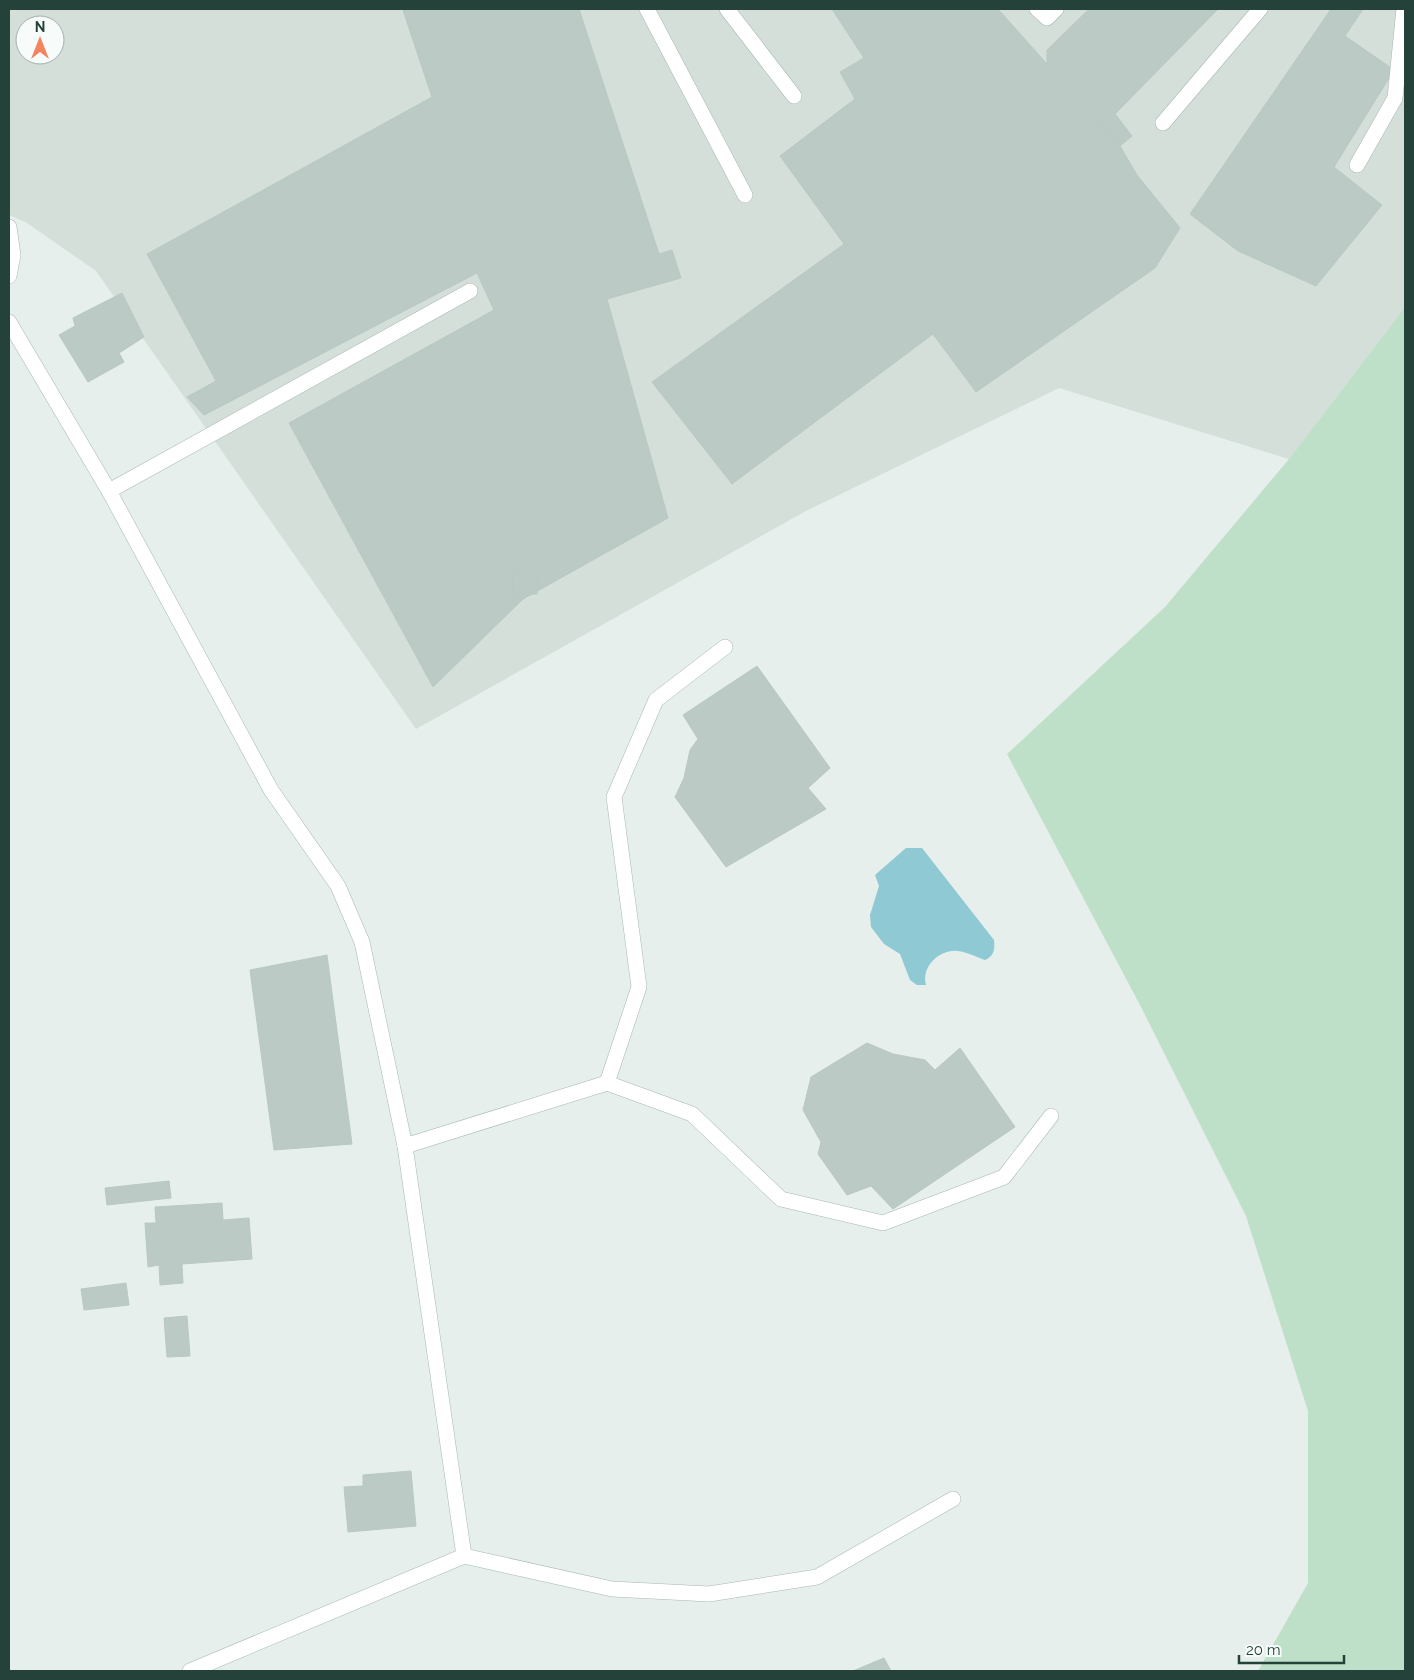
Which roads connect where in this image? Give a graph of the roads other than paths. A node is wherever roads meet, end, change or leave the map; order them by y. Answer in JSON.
{"nodes":[{"id":1,"x":647,"y":9,"type":"edge"},
{"id":2,"x":727,"y":9,"type":"edge"},
{"id":3,"x":1037,"y":9,"type":"edge"},
{"id":4,"x":1056,"y":9,"type":"edge"},
{"id":5,"x":1260,"y":9,"type":"edge"},
{"id":6,"x":1404,"y":9,"type":"edge"},
{"id":7,"x":794,"y":96,"type":"dead end"},
{"id":8,"x":1163,"y":122,"type":"dead end"},
{"id":9,"x":1357,"y":165,"type":"dead end"},
{"id":10,"x":745,"y":195,"type":"dead end"},
{"id":11,"x":9,"y":227,"type":"edge"},
{"id":12,"x":9,"y":276,"type":"edge"},
{"id":13,"x":470,"y":292,"type":"dead end"},
{"id":14,"x":9,"y":322,"type":"edge"},
{"id":15,"x":109,"y":491,"type":"junction"},
{"id":16,"x":725,"y":647,"type":"dead end"},
{"id":17,"x":608,"y":1083,"type":"junction"},
{"id":18,"x":1051,"y":1116,"type":"dead end"},
{"id":19,"x":405,"y":1146,"type":"junction"},
{"id":20,"x":953,"y":1499,"type":"dead end"},
{"id":21,"x":464,"y":1556,"type":"junction"},
{"id":22,"x":190,"y":1671,"type":"edge"}],
"edges":[{"from":1,"to":10,"type":"street"},
{"from":2,"to":7,"type":"street"},
{"from":3,"to":4,"type":"street"},
{"from":5,"to":8,"type":"street"},
{"from":6,"to":9,"type":"street"},
{"from":11,"to":12,"type":"street"},
{"from":13,"to":15,"type":"street"},
{"from":14,"to":15,"type":"street"},
{"from":15,"to":19,"type":"street"},
{"from":16,"to":17,"type":"street"},
{"from":17,"to":18,"type":"street"},
{"from":17,"to":19,"type":"street"},
{"from":19,"to":21,"type":"street"},
{"from":20,"to":21,"type":"street"},
{"from":21,"to":22,"type":"street"}]}
